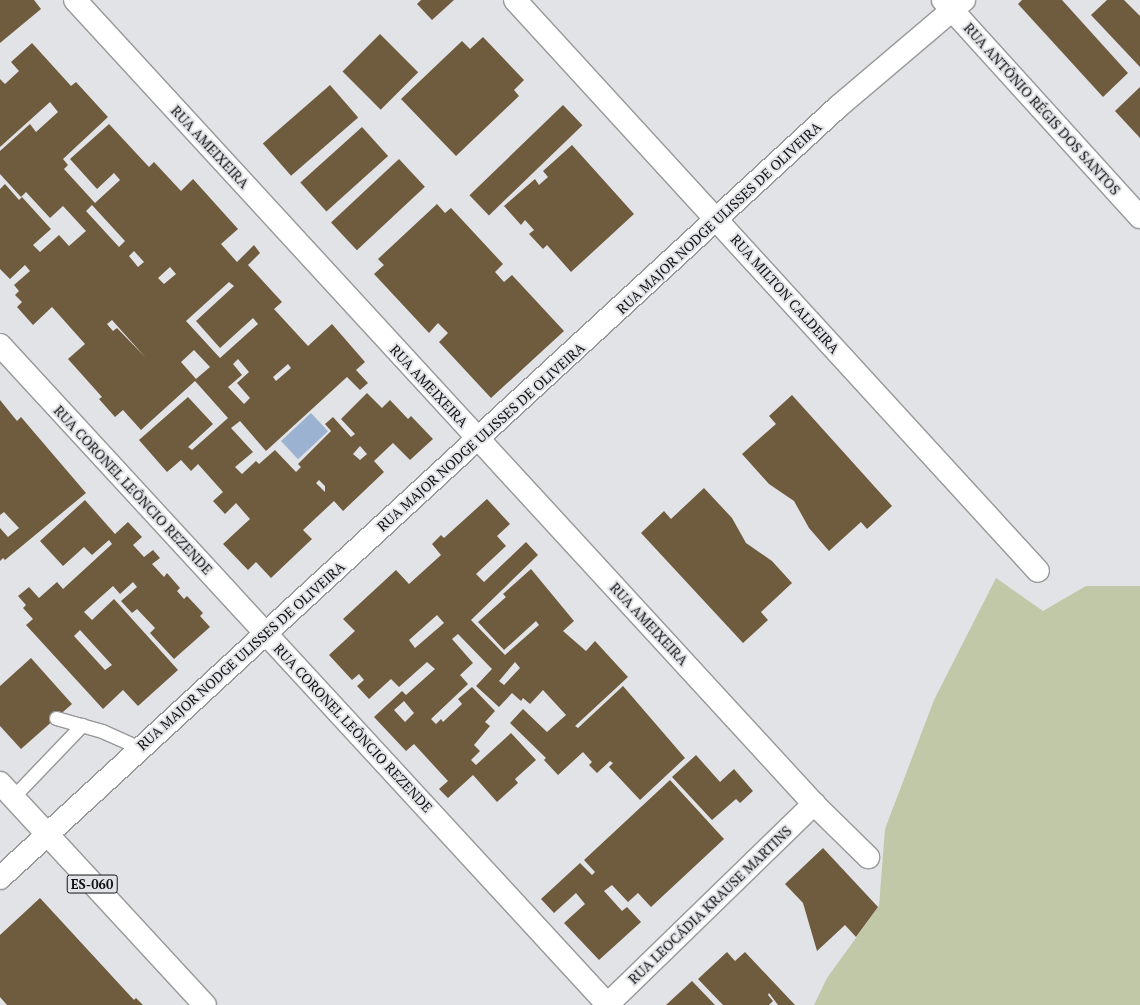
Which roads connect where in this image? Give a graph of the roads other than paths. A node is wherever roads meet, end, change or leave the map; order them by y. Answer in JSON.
{"nodes":[{"id":1,"x":75,"y":0,"type":"edge"},
{"id":2,"x":515,"y":0,"type":"edge"},
{"id":3,"x":953,"y":3,"type":"edge"},
{"id":4,"x":1140,"y":217,"type":"edge"},
{"id":5,"x":717,"y":220,"type":"junction"},
{"id":6,"x":0,"y":345,"type":"edge"},
{"id":7,"x":479,"y":439,"type":"junction"},
{"id":8,"x":1038,"y":571,"type":"dead end"},
{"id":9,"x":266,"y":634,"type":"junction"},
{"id":10,"x":56,"y":718,"type":"dead end"},
{"id":11,"x":82,"y":726,"type":"junction"},
{"id":12,"x":140,"y":748,"type":"junction"},
{"id":13,"x":7,"y":790,"type":"edge"},
{"id":14,"x":814,"y":804,"type":"junction"},
{"id":15,"x":48,"y":835,"type":"junction"},
{"id":16,"x":868,"y":857,"type":"dead end"},
{"id":17,"x":0,"y":878,"type":"edge"},
{"id":18,"x":205,"y":1005,"type":"edge"},
{"id":19,"x":607,"y":1005,"type":"edge"}],
"edges":[{"from":1,"to":7,"type":"street","name":"RUA AMEIXEIRA"},
{"from":2,"to":5,"type":"street","name":"RUA MILTON CALDEIRA"},
{"from":3,"to":4,"type":"street","name":"RUA ANTÔNIO RÉGIS DOS SANTOS"},
{"from":3,"to":5,"type":"street","name":"RUA MAJOR NODGE ULISSES DE OLIVEIRA"},
{"from":5,"to":7,"type":"street","name":"RUA MAJOR NODGE ULISSES DE OLIVEIRA"},
{"from":5,"to":8,"type":"street","name":"RUA MILTON CALDEIRA"},
{"from":6,"to":9,"type":"street","name":"RUA CORONEL LEÔNCIO REZENDE"},
{"from":7,"to":9,"type":"street","name":"RUA MAJOR NODGE ULISSES DE OLIVEIRA"},
{"from":7,"to":14,"type":"street","name":"RUA AMEIXEIRA"},
{"from":9,"to":12,"type":"street","name":"RUA MAJOR NODGE ULISSES DE OLIVEIRA"},
{"from":9,"to":19,"type":"street","name":"RUA CORONEL LEÔNCIO REZENDE"},
{"from":10,"to":11,"type":"lane"},
{"from":11,"to":12,"type":"lane"},
{"from":11,"to":13,"type":"lane"},
{"from":12,"to":15,"type":"street","name":"RUA MAJOR NODGE ULISSES DE OLIVEIRA"},
{"from":13,"to":15,"type":"street","number":"ES-060"},
{"from":14,"to":16,"type":"street","name":"RUA AMEIXEIRA"},
{"from":14,"to":19,"type":"street","name":"RUA LEOCÁDIA KRAUSE MARTINS"},
{"from":15,"to":17,"type":"street","name":"RUA MAJOR NODGE ULISSES DE OLIVEIRA"},
{"from":15,"to":18,"type":"street","number":"ES-060"}]}
